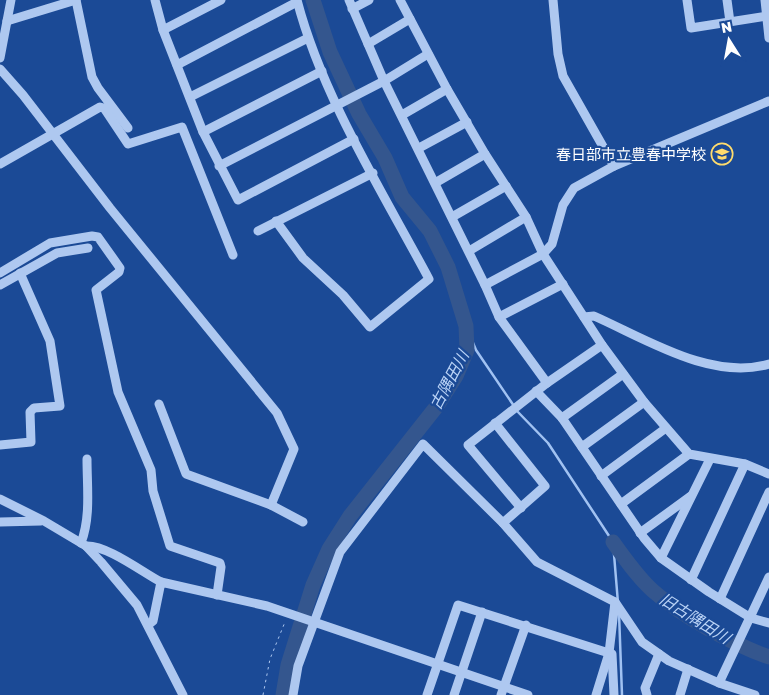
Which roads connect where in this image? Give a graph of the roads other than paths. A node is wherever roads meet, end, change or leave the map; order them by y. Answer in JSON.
{"nodes":[{"id":1,"x":11,"y":0,"type":"edge"},
{"id":2,"x":156,"y":0,"type":"edge"},
{"id":3,"x":221,"y":0,"type":"edge"},
{"id":4,"x":369,"y":0,"type":"edge"},
{"id":5,"x":400,"y":0,"type":"edge"},
{"id":6,"x":553,"y":0,"type":"edge"},
{"id":7,"x":687,"y":0,"type":"edge"},
{"id":8,"x":727,"y":0,"type":"edge"},
{"id":9,"x":765,"y":0,"type":"edge"},
{"id":10,"x":297,"y":1,"type":"edge"},
{"id":11,"x":351,"y":5,"type":"edge"},
{"id":12,"x":767,"y":16,"type":"junction"},
{"id":13,"x":410,"y":19,"type":"junction"},
{"id":14,"x":7,"y":21,"type":"junction"},
{"id":15,"x":730,"y":22,"type":"junction"},
{"id":16,"x":163,"y":30,"type":"junction"},
{"id":17,"x":308,"y":38,"type":"junction"},
{"id":18,"x":769,"y":38,"type":"edge"},
{"id":19,"x":368,"y":44,"type":"junction"},
{"id":20,"x":428,"y":54,"type":"junction"},
{"id":21,"x":0,"y":58,"type":"edge"},
{"id":22,"x":177,"y":65,"type":"junction"},
{"id":23,"x":0,"y":69,"type":"edge"},
{"id":24,"x":322,"y":71,"type":"junction"},
{"id":25,"x":384,"y":81,"type":"junction"},
{"id":26,"x":447,"y":89,"type":"junction"},
{"id":27,"x":190,"y":97,"type":"junction"},
{"id":28,"x":769,"y":101,"type":"edge"},
{"id":29,"x":339,"y":104,"type":"junction"},
{"id":30,"x":402,"y":115,"type":"junction"},
{"id":31,"x":467,"y":122,"type":"junction"},
{"id":32,"x":128,"y":128,"type":"dead end"},
{"id":33,"x":203,"y":132,"type":"junction"},
{"id":34,"x":53,"y":135,"type":"junction"},
{"id":35,"x":354,"y":140,"type":"junction"},
{"id":36,"x":419,"y":148,"type":"junction"},
{"id":37,"x":485,"y":154,"type":"junction"},
{"id":38,"x":0,"y":164,"type":"edge"},
{"id":39,"x":219,"y":166,"type":"junction"},
{"id":40,"x":614,"y":166,"type":"junction"},
{"id":41,"x":373,"y":173,"type":"junction"},
{"id":42,"x":435,"y":183,"type":"junction"},
{"id":43,"x":506,"y":186,"type":"junction"},
{"id":44,"x":452,"y":217,"type":"junction"},
{"id":45,"x":526,"y":217,"type":"junction"},
{"id":46,"x":276,"y":221,"type":"junction"},
{"id":47,"x":258,"y":231,"type":"dead end"},
{"id":48,"x":88,"y":248,"type":"dead end"},
{"id":49,"x":468,"y":251,"type":"junction"},
{"id":50,"x":233,"y":254,"type":"dead end"},
{"id":51,"x":543,"y":254,"type":"junction"},
{"id":52,"x":0,"y":273,"type":"edge"},
{"id":53,"x":20,"y":273,"type":"junction"},
{"id":54,"x":485,"y":284,"type":"junction"},
{"id":55,"x":563,"y":284,"type":"junction"},
{"id":56,"x":0,"y":286,"type":"edge"},
{"id":57,"x":499,"y":317,"type":"junction"},
{"id":58,"x":584,"y":317,"type":"junction"},
{"id":59,"x":602,"y":345,"type":"junction"},
{"id":60,"x":769,"y":364,"type":"edge"},
{"id":61,"x":623,"y":374,"type":"junction"},
{"id":62,"x":547,"y":383,"type":"junction"},
{"id":63,"x":536,"y":391,"type":"junction"},
{"id":64,"x":644,"y":402,"type":"junction"},
{"id":65,"x":159,"y":404,"type":"dead end"},
{"id":66,"x":562,"y":418,"type":"junction"},
{"id":67,"x":495,"y":423,"type":"junction"},
{"id":68,"x":666,"y":428,"type":"junction"},
{"id":69,"x":0,"y":445,"type":"edge"},
{"id":70,"x":582,"y":447,"type":"junction"},
{"id":71,"x":689,"y":454,"type":"junction"},
{"id":72,"x":87,"y":459,"type":"dead end"},
{"id":73,"x":710,"y":459,"type":"junction"},
{"id":74,"x":745,"y":464,"type":"junction"},
{"id":75,"x":769,"y":474,"type":"edge"},
{"id":76,"x":601,"y":476,"type":"junction"},
{"id":77,"x":769,"y":492,"type":"edge"},
{"id":78,"x":693,"y":494,"type":"junction"},
{"id":79,"x":0,"y":499,"type":"edge"},
{"id":80,"x":621,"y":504,"type":"junction"},
{"id":81,"x":271,"y":505,"type":"junction"},
{"id":82,"x":521,"y":508,"type":"junction"},
{"id":83,"x":44,"y":521,"type":"junction"},
{"id":84,"x":0,"y":522,"type":"edge"},
{"id":85,"x":302,"y":522,"type":"dead end"},
{"id":86,"x":503,"y":523,"type":"junction"},
{"id":87,"x":640,"y":533,"type":"junction"},
{"id":88,"x":84,"y":545,"type":"junction"},
{"id":89,"x":661,"y":558,"type":"junction"},
{"id":90,"x":769,"y":577,"type":"edge"},
{"id":91,"x":691,"y":580,"type":"junction"},
{"id":92,"x":161,"y":582,"type":"junction"},
{"id":93,"x":217,"y":595,"type":"junction"},
{"id":94,"x":720,"y":599,"type":"junction"},
{"id":95,"x":615,"y":602,"type":"junction"},
{"id":96,"x":482,"y":612,"type":"junction"},
{"id":97,"x":751,"y":618,"type":"junction"},
{"id":98,"x":314,"y":622,"type":"junction"},
{"id":99,"x":769,"y":623,"type":"edge"},
{"id":100,"x":148,"y":625,"type":"junction"},
{"id":101,"x":526,"y":625,"type":"junction"},
{"id":102,"x":609,"y":653,"type":"junction"},
{"id":103,"x":659,"y":654,"type":"junction"},
{"id":104,"x":437,"y":664,"type":"junction"},
{"id":105,"x":688,"y":669,"type":"junction"},
{"id":106,"x":462,"y":672,"type":"junction"},
{"id":107,"x":720,"y":683,"type":"junction"},
{"id":108,"x":503,"y":691,"type":"edge"},
{"id":109,"x":183,"y":695,"type":"edge"},
{"id":110,"x":293,"y":695,"type":"edge"},
{"id":111,"x":427,"y":695,"type":"edge"},
{"id":112,"x":454,"y":695,"type":"edge"},
{"id":113,"x":528,"y":695,"type":"edge"},
{"id":114,"x":596,"y":695,"type":"edge"},
{"id":115,"x":614,"y":695,"type":"edge"},
{"id":116,"x":647,"y":695,"type":"edge"},
{"id":117,"x":680,"y":695,"type":"edge"},
{"id":118,"x":754,"y":695,"type":"edge"}],
"edges":[{"from":1,"to":14,"type":"street"},
{"from":2,"to":16,"type":"street"},
{"from":3,"to":16,"type":"street"},
{"from":4,"to":11,"type":"street"},
{"from":5,"to":13,"type":"street"},
{"from":6,"to":40,"type":"street"},
{"from":7,"to":15,"type":"street"},
{"from":8,"to":15,"type":"street"},
{"from":9,"to":12,"type":"street"},
{"from":10,"to":17,"type":"street"},
{"from":10,"to":22,"type":"street"},
{"from":11,"to":19,"type":"street"},
{"from":12,"to":15,"type":"street"},
{"from":12,"to":18,"type":"street"},
{"from":13,"to":19,"type":"street"},
{"from":13,"to":20,"type":"street"},
{"from":14,"to":21,"type":"street"},
{"from":14,"to":32,"type":"street"},
{"from":16,"to":22,"type":"street"},
{"from":17,"to":24,"type":"street"},
{"from":17,"to":27,"type":"street"},
{"from":19,"to":25,"type":"street"},
{"from":20,"to":25,"type":"street"},
{"from":20,"to":26,"type":"street"},
{"from":22,"to":27,"type":"street"},
{"from":23,"to":34,"type":"street"},
{"from":24,"to":29,"type":"street"},
{"from":24,"to":33,"type":"street"},
{"from":25,"to":29,"type":"street"},
{"from":25,"to":30,"type":"street"},
{"from":26,"to":30,"type":"street"},
{"from":26,"to":31,"type":"street"},
{"from":27,"to":33,"type":"street"},
{"from":28,"to":40,"type":"street"},
{"from":29,"to":35,"type":"street"},
{"from":29,"to":39,"type":"street"},
{"from":30,"to":36,"type":"street"},
{"from":31,"to":36,"type":"street"},
{"from":31,"to":37,"type":"street"},
{"from":33,"to":39,"type":"street"},
{"from":34,"to":38,"type":"street"},
{"from":34,"to":50,"type":"street"},
{"from":34,"to":81,"type":"street"},
{"from":35,"to":39,"type":"street"},
{"from":35,"to":41,"type":"street"},
{"from":36,"to":42,"type":"street"},
{"from":37,"to":42,"type":"street"},
{"from":37,"to":43,"type":"street"},
{"from":40,"to":51,"type":"street"},
{"from":41,"to":46,"type":"street"},
{"from":41,"to":46,"type":"street"},
{"from":42,"to":44,"type":"street"},
{"from":43,"to":44,"type":"street"},
{"from":43,"to":45,"type":"street"},
{"from":44,"to":49,"type":"street"},
{"from":45,"to":49,"type":"street"},
{"from":45,"to":51,"type":"street"},
{"from":46,"to":47,"type":"street"},
{"from":48,"to":53,"type":"street"},
{"from":49,"to":54,"type":"street"},
{"from":51,"to":54,"type":"street"},
{"from":51,"to":55,"type":"street"},
{"from":52,"to":93,"type":"street"},
{"from":53,"to":56,"type":"street"},
{"from":53,"to":69,"type":"street"},
{"from":54,"to":57,"type":"street"},
{"from":55,"to":57,"type":"street"},
{"from":55,"to":58,"type":"street"},
{"from":57,"to":62,"type":"street"},
{"from":58,"to":59,"type":"street"},
{"from":58,"to":60,"type":"street"},
{"from":59,"to":61,"type":"street"},
{"from":59,"to":62,"type":"street"},
{"from":61,"to":64,"type":"street"},
{"from":61,"to":66,"type":"street"},
{"from":62,"to":63,"type":"street"},
{"from":63,"to":66,"type":"street"},
{"from":63,"to":67,"type":"street"},
{"from":64,"to":68,"type":"street"},
{"from":64,"to":70,"type":"street"},
{"from":65,"to":81,"type":"street"},
{"from":66,"to":70,"type":"street"},
{"from":67,"to":82,"type":"street"},
{"from":67,"to":82,"type":"street"},
{"from":68,"to":71,"type":"street"},
{"from":68,"to":76,"type":"street"},
{"from":70,"to":76,"type":"street"},
{"from":71,"to":73,"type":"street"},
{"from":71,"to":80,"type":"street"},
{"from":72,"to":88,"type":"street"},
{"from":73,"to":74,"type":"street"},
{"from":73,"to":78,"type":"street"},
{"from":74,"to":75,"type":"street"},
{"from":74,"to":91,"type":"street"},
{"from":76,"to":80,"type":"street"},
{"from":77,"to":94,"type":"street"},
{"from":78,"to":87,"type":"street"},
{"from":78,"to":89,"type":"street"},
{"from":79,"to":83,"type":"street"},
{"from":80,"to":87,"type":"street"},
{"from":81,"to":85,"type":"street"},
{"from":82,"to":86,"type":"street"},
{"from":83,"to":84,"type":"street"},
{"from":83,"to":88,"type":"street"},
{"from":86,"to":95,"type":"street"},
{"from":86,"to":98,"type":"street"},
{"from":87,"to":89,"type":"street"},
{"from":88,"to":92,"type":"street"},
{"from":88,"to":100,"type":"street"},
{"from":89,"to":91,"type":"street"},
{"from":90,"to":97,"type":"street"},
{"from":91,"to":94,"type":"street"},
{"from":92,"to":93,"type":"street"},
{"from":92,"to":100,"type":"street"},
{"from":93,"to":98,"type":"street"},
{"from":94,"to":97,"type":"street"},
{"from":95,"to":102,"type":"street"},
{"from":95,"to":103,"type":"street"},
{"from":96,"to":101,"type":"street"},
{"from":96,"to":104,"type":"street"},
{"from":96,"to":106,"type":"street"},
{"from":97,"to":99,"type":"street"},
{"from":97,"to":107,"type":"street"},
{"from":98,"to":104,"type":"street"},
{"from":98,"to":110,"type":"street"},
{"from":100,"to":109,"type":"street"},
{"from":101,"to":102,"type":"street"},
{"from":101,"to":108,"type":"street"},
{"from":102,"to":114,"type":"street"},
{"from":102,"to":115,"type":"street"},
{"from":103,"to":105,"type":"street"},
{"from":103,"to":116,"type":"street"},
{"from":104,"to":106,"type":"street"},
{"from":104,"to":111,"type":"street"},
{"from":105,"to":107,"type":"street"},
{"from":105,"to":117,"type":"street"},
{"from":106,"to":108,"type":"street"},
{"from":106,"to":112,"type":"street"},
{"from":107,"to":118,"type":"street"},
{"from":108,"to":113,"type":"street"}]}
